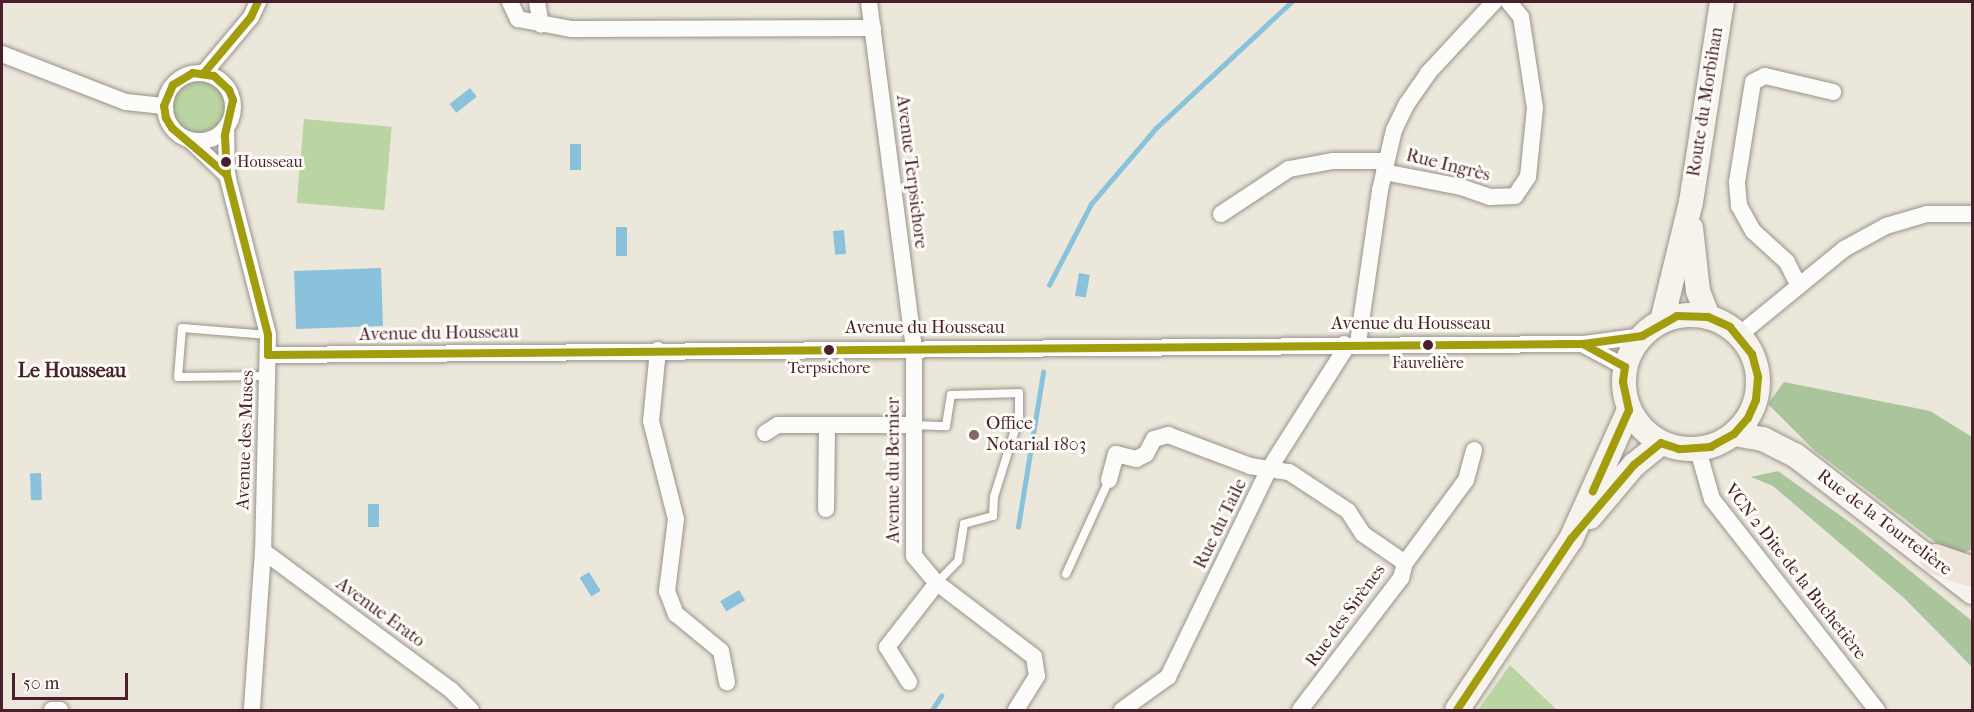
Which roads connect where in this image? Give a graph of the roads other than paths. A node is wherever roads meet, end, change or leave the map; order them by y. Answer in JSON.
{"nodes":[{"id":1,"x":258,"y":2,"type":"edge"},
{"id":2,"x":510,"y":2,"type":"edge"},
{"id":3,"x":537,"y":2,"type":"edge"},
{"id":4,"x":869,"y":2,"type":"edge"},
{"id":5,"x":1494,"y":2,"type":"edge"},
{"id":6,"x":1509,"y":2,"type":"edge"},
{"id":7,"x":1722,"y":2,"type":"edge"},
{"id":8,"x":541,"y":26,"type":"junction"},
{"id":9,"x":873,"y":28,"type":"junction"},
{"id":10,"x":2,"y":54,"type":"edge"},
{"id":11,"x":204,"y":73,"type":"junction"},
{"id":12,"x":1833,"y":92,"type":"dead end"},
{"id":13,"x":164,"y":106,"type":"junction"},
{"id":14,"x":226,"y":129,"type":"junction"},
{"id":15,"x":191,"y":141,"type":"junction"},
{"id":16,"x":1385,"y":166,"type":"junction"},
{"id":17,"x":227,"y":175,"type":"junction"},
{"id":18,"x":1691,"y":202,"type":"junction"},
{"id":19,"x":1221,"y":214,"type":"dead end"},
{"id":20,"x":1972,"y":214,"type":"edge"},
{"id":21,"x":1799,"y":286,"type":"junction"},
{"id":22,"x":1707,"y":317,"type":"junction"},
{"id":23,"x":1662,"y":321,"type":"junction"},
{"id":24,"x":268,"y":335,"type":"junction"},
{"id":25,"x":1739,"y":335,"type":"junction"},
{"id":26,"x":1642,"y":336,"type":"junction"},
{"id":27,"x":1351,"y":344,"type":"junction"},
{"id":28,"x":1583,"y":344,"type":"junction"},
{"id":29,"x":914,"y":347,"type":"junction"},
{"id":30,"x":658,"y":350,"type":"junction"},
{"id":31,"x":268,"y":355,"type":"junction"},
{"id":32,"x":1625,"y":367,"type":"junction"},
{"id":33,"x":268,"y":376,"type":"junction"},
{"id":34,"x":1756,"y":400,"type":"junction"},
{"id":35,"x":1629,"y":410,"type":"junction"},
{"id":36,"x":912,"y":425,"type":"junction"},
{"id":37,"x":827,"y":426,"type":"junction"},
{"id":38,"x":765,"y":433,"type":"dead end"},
{"id":39,"x":1734,"y":434,"type":"junction"},
{"id":40,"x":1661,"y":443,"type":"junction"},
{"id":41,"x":1474,"y":450,"type":"dead end"},
{"id":42,"x":1698,"y":450,"type":"junction"},
{"id":43,"x":1795,"y":455,"type":"junction"},
{"id":44,"x":1269,"y":469,"type":"junction"},
{"id":45,"x":1109,"y":480,"type":"joint"},
{"id":46,"x":826,"y":509,"type":"dead end"},
{"id":47,"x":1571,"y":539,"type":"junction"},
{"id":48,"x":263,"y":551,"type":"junction"},
{"id":49,"x":1935,"y":559,"type":"junction"},
{"id":50,"x":1405,"y":563,"type":"junction"},
{"id":51,"x":1972,"y":572,"type":"edge"},
{"id":52,"x":1066,"y":574,"type":"dead end"},
{"id":53,"x":937,"y":583,"type":"junction"},
{"id":54,"x":1972,"y":592,"type":"edge"},
{"id":55,"x":727,"y":682,"type":"dead end"},
{"id":56,"x":909,"y":682,"type":"dead end"},
{"id":57,"x":52,"y":711,"type":"edge"},
{"id":58,"x":60,"y":711,"type":"edge"},
{"id":59,"x":252,"y":711,"type":"edge"},
{"id":60,"x":471,"y":711,"type":"edge"},
{"id":61,"x":1016,"y":711,"type":"edge"},
{"id":62,"x":1122,"y":711,"type":"edge"},
{"id":63,"x":1300,"y":711,"type":"edge"},
{"id":64,"x":1457,"y":711,"type":"edge"},
{"id":65,"x":1877,"y":711,"type":"edge"}],
"edges":[{"from":1,"to":11,"type":"street"},
{"from":2,"to":8,"type":"street"},
{"from":3,"to":8,"type":"street"},
{"from":4,"to":9,"type":"street","name":"Avenue Terpsichore"},
{"from":5,"to":16,"type":"street","name":"Rue du Taile"},
{"from":6,"to":16,"type":"street","name":"Rue Ingrès"},
{"from":7,"to":18,"type":"main road","name":"Route du Morbihan"},
{"from":8,"to":9,"type":"street"},
{"from":9,"to":29,"type":"street","name":"Avenue Terpsichore"},
{"from":10,"to":13,"type":"street"},
{"from":11,"to":13,"type":"street"},
{"from":11,"to":14,"type":"street"},
{"from":12,"to":21,"type":"street"},
{"from":13,"to":15,"type":"street"},
{"from":14,"to":15,"type":"street"},
{"from":14,"to":17,"type":"street","name":"Avenue des Muses"},
{"from":15,"to":17,"type":"street"},
{"from":16,"to":19,"type":"street"},
{"from":16,"to":27,"type":"street","name":"Rue du Taile"},
{"from":17,"to":24,"type":"street","name":"Avenue des Muses"},
{"from":18,"to":22,"type":"main road","name":"Route du Morbihan"},
{"from":18,"to":23,"type":"main road","name":"Route du Morbihan"},
{"from":20,"to":21,"type":"street"},
{"from":21,"to":25,"type":"street"},
{"from":22,"to":23,"type":"main road"},
{"from":22,"to":25,"type":"main road"},
{"from":23,"to":26,"type":"main road"},
{"from":24,"to":31,"type":"street","name":"Avenue des Muses"},
{"from":24,"to":33,"type":"lane"},
{"from":25,"to":34,"type":"main road"},
{"from":26,"to":28,"type":"street","name":"Avenue du Housseau"},
{"from":26,"to":32,"type":"main road"},
{"from":27,"to":28,"type":"street","name":"Avenue du Housseau"},
{"from":27,"to":29,"type":"street","name":"Avenue du Housseau"},
{"from":27,"to":44,"type":"street","name":"Rue du Taile"},
{"from":28,"to":32,"type":"street","name":"Avenue du Housseau"},
{"from":29,"to":30,"type":"street","name":"Avenue du Housseau"},
{"from":29,"to":36,"type":"street","name":"Avenue du Bernier"},
{"from":30,"to":31,"type":"street","name":"Avenue du Housseau"},
{"from":30,"to":55,"type":"street"},
{"from":31,"to":33,"type":"street","name":"Avenue des Muses"},
{"from":32,"to":35,"type":"main road"},
{"from":33,"to":48,"type":"street","name":"Avenue des Muses"},
{"from":34,"to":39,"type":"main road"},
{"from":34,"to":43,"type":"main road","name":"Rue de la Tourtelière"},
{"from":35,"to":40,"type":"main road"},
{"from":35,"to":47,"type":"main road"},
{"from":36,"to":37,"type":"street"},
{"from":36,"to":53,"type":"street","name":"Avenue du Bernier"},
{"from":36,"to":53,"type":"lane"},
{"from":37,"to":38,"type":"street"},
{"from":37,"to":46,"type":"street"},
{"from":39,"to":42,"type":"main road"},
{"from":39,"to":43,"type":"main road","name":"Rue de la Tourtelière"},
{"from":40,"to":42,"type":"main road"},
{"from":40,"to":47,"type":"main road"},
{"from":41,"to":50,"type":"street"},
{"from":42,"to":65,"type":"street","name":"VCN 2 Dite de la Buchetière"},
{"from":43,"to":49,"type":"main road","name":"Rue de la Tourtelière"},
{"from":44,"to":45,"type":"street","name":"Rue des Sirènes"},
{"from":44,"to":50,"type":"street","name":"Rue des Sirènes"},
{"from":44,"to":62,"type":"street","name":"Rue du Taile"},
{"from":45,"to":52,"type":"lane"},
{"from":47,"to":64,"type":"main road"},
{"from":48,"to":59,"type":"street","name":"Avenue des Muses"},
{"from":48,"to":60,"type":"street","name":"Avenue Erato"},
{"from":49,"to":51,"type":"highway"},
{"from":49,"to":54,"type":"main road","name":"Rue de la Tourtelière"},
{"from":50,"to":63,"type":"street","name":"Rue des Sirènes"},
{"from":53,"to":56,"type":"street"},
{"from":53,"to":61,"type":"street","name":"Avenue du Bernier"},
{"from":57,"to":58,"type":"street"}]}
